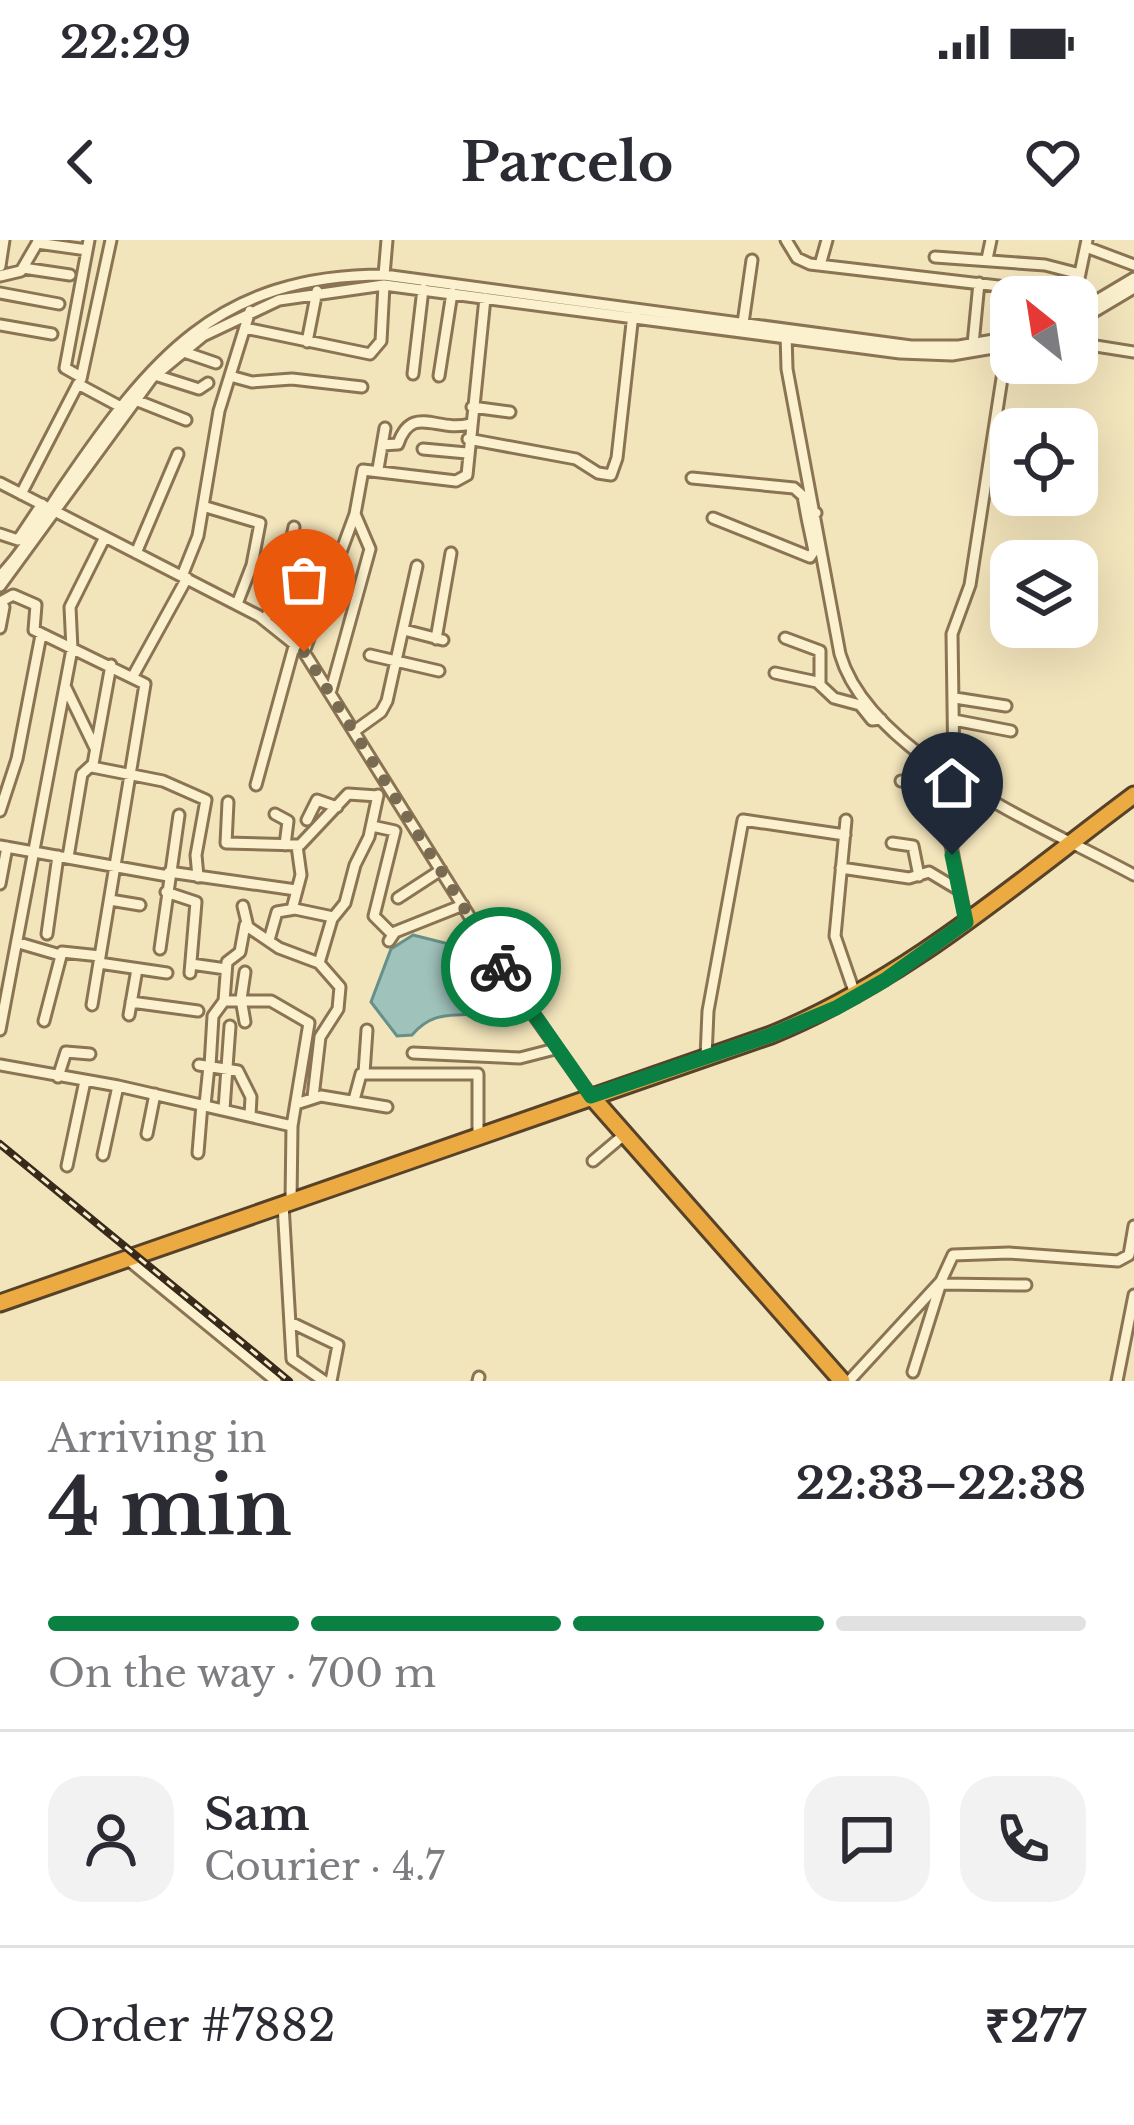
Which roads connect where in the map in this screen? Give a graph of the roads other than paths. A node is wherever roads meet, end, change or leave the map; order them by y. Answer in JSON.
{"nodes":[{"id":1,"x":4,"y":240,"type":"edge"},
{"id":2,"x":111,"y":240,"type":"edge"},
{"id":3,"x":388,"y":240,"type":"edge"},
{"id":4,"x":786,"y":240,"type":"edge"},
{"id":5,"x":827,"y":240,"type":"edge"},
{"id":6,"x":991,"y":240,"type":"edge"},
{"id":7,"x":38,"y":241,"type":"edge"},
{"id":8,"x":1086,"y":244,"type":"edge"},
{"id":9,"x":88,"y":245,"type":"edge"},
{"id":10,"x":935,"y":257,"type":"dead end"},
{"id":11,"x":752,"y":260,"type":"dead end"},
{"id":12,"x":987,"y":260,"type":"junction"},
{"id":13,"x":820,"y":265,"type":"junction"},
{"id":14,"x":1134,"y":265,"type":"edge"},
{"id":15,"x":0,"y":266,"type":"edge"},
{"id":16,"x":23,"y":268,"type":"junction"},
{"id":17,"x":1080,"y":274,"type":"joint"},
{"id":18,"x":70,"y":275,"type":"dead end"},
{"id":19,"x":0,"y":276,"type":"edge"},
{"id":20,"x":1134,"y":278,"type":"edge"},
{"id":21,"x":384,"y":280,"type":"junction"},
{"id":22,"x":980,"y":284,"type":"junction"},
{"id":23,"x":990,"y":287,"type":"edge"},
{"id":24,"x":1134,"y":288,"type":"edge"},
{"id":25,"x":424,"y":289,"type":"junction"},
{"id":26,"x":317,"y":291,"type":"junction"},
{"id":27,"x":0,"y":292,"type":"edge"},
{"id":28,"x":452,"y":293,"type":"junction"},
{"id":29,"x":485,"y":298,"type":"junction"},
{"id":30,"x":1098,"y":299,"type":"edge"},
{"id":31,"x":59,"y":304,"type":"dead end"},
{"id":32,"x":1098,"y":309,"type":"edge"},
{"id":33,"x":250,"y":311,"type":"junction"},
{"id":34,"x":633,"y":312,"type":"junction"},
{"id":35,"x":743,"y":322,"type":"junction"},
{"id":36,"x":0,"y":325,"type":"edge"},
{"id":37,"x":245,"y":328,"type":"junction"},
{"id":38,"x":52,"y":334,"type":"dead end"},
{"id":39,"x":783,"y":335,"type":"junction"},
{"id":40,"x":308,"y":342,"type":"junction"},
{"id":41,"x":990,"y":343,"type":"edge"},
{"id":42,"x":973,"y":344,"type":"junction"},
{"id":43,"x":990,"y":345,"type":"edge"},
{"id":44,"x":1098,"y":346,"type":"edge"},
{"id":45,"x":181,"y":351,"type":"junction"},
{"id":46,"x":1134,"y":352,"type":"edge"},
{"id":47,"x":216,"y":363,"type":"dead end"},
{"id":48,"x":413,"y":374,"type":"dead end"},
{"id":49,"x":155,"y":375,"type":"junction"},
{"id":50,"x":230,"y":376,"type":"junction"},
{"id":51,"x":440,"y":376,"type":"dead end"},
{"id":52,"x":81,"y":380,"type":"junction"},
{"id":53,"x":208,"y":383,"type":"dead end"},
{"id":54,"x":1002,"y":384,"type":"edge"},
{"id":55,"x":362,"y":387,"type":"dead end"},
{"id":56,"x":134,"y":399,"type":"junction"},
{"id":57,"x":119,"y":406,"type":"junction"},
{"id":58,"x":472,"y":406,"type":"junction"},
{"id":59,"x":510,"y":412,"type":"dead end"},
{"id":60,"x":186,"y":419,"type":"dead end"},
{"id":61,"x":470,"y":424,"type":"junction"},
{"id":62,"x":385,"y":428,"type":"dead end"},
{"id":63,"x":468,"y":439,"type":"junction"},
{"id":64,"x":382,"y":445,"type":"junction"},
{"id":65,"x":423,"y":449,"type":"dead end"},
{"id":66,"x":178,"y":454,"type":"dead end"},
{"id":67,"x":467,"y":454,"type":"junction"},
{"id":68,"x":378,"y":469,"type":"junction"},
{"id":69,"x":692,"y":478,"type":"dead end"},
{"id":70,"x":0,"y":483,"type":"edge"},
{"id":71,"x":21,"y":494,"type":"junction"},
{"id":72,"x":206,"y":507,"type":"junction"},
{"id":73,"x":51,"y":509,"type":"junction"},
{"id":74,"x":355,"y":514,"type":"junction"},
{"id":75,"x":812,"y":515,"type":"junction"},
{"id":76,"x":713,"y":518,"type":"dead end"},
{"id":77,"x":294,"y":527,"type":"dead end"},
{"id":78,"x":0,"y":534,"type":"edge"},
{"id":79,"x":105,"y":537,"type":"junction"},
{"id":80,"x":136,"y":553,"type":"junction"},
{"id":81,"x":451,"y":553,"type":"dead end"},
{"id":82,"x":4,"y":564,"type":"edge"},
{"id":83,"x":418,"y":566,"type":"dead end"},
{"id":84,"x":0,"y":576,"type":"edge"},
{"id":85,"x":184,"y":577,"type":"junction"},
{"id":86,"x":0,"y":586,"type":"edge"},
{"id":87,"x":0,"y":602,"type":"edge"},
{"id":88,"x":237,"y":604,"type":"junction"},
{"id":89,"x":266,"y":620,"type":"junction"},
{"id":90,"x":0,"y":628,"type":"edge"},
{"id":91,"x":404,"y":630,"type":"junction"},
{"id":92,"x":41,"y":635,"type":"junction"},
{"id":93,"x":785,"y":638,"type":"dead end"},
{"id":94,"x":295,"y":643,"type":"junction"},
{"id":95,"x":72,"y":649,"type":"junction"},
{"id":96,"x":304,"y":652,"type":"junction"},
{"id":97,"x":370,"y":656,"type":"dead end"},
{"id":98,"x":397,"y":661,"type":"junction"},
{"id":99,"x":111,"y":665,"type":"junction"},
{"id":100,"x":439,"y":671,"type":"dead end"},
{"id":101,"x":775,"y":673,"type":"dead end"},
{"id":102,"x":133,"y":676,"type":"junction"},
{"id":103,"x":820,"y":684,"type":"junction"},
{"id":104,"x":66,"y":688,"type":"junction"},
{"id":105,"x":331,"y":690,"type":"junction"},
{"id":106,"x":955,"y":698,"type":"junction"},
{"id":107,"x":1006,"y":706,"type":"dead end"},
{"id":108,"x":879,"y":719,"type":"junction"},
{"id":109,"x":954,"y":720,"type":"junction"},
{"id":110,"x":356,"y":730,"type":"junction"},
{"id":111,"x":1010,"y":731,"type":"dead end"},
{"id":112,"x":95,"y":749,"type":"junction"},
{"id":113,"x":92,"y":766,"type":"junction"},
{"id":114,"x":954,"y":774,"type":"junction"},
{"id":115,"x":130,"y":775,"type":"junction"},
{"id":116,"x":385,"y":779,"type":"junction"},
{"id":117,"x":902,"y":781,"type":"dead end"},
{"id":118,"x":256,"y":785,"type":"dead end"},
{"id":119,"x":1134,"y":795,"type":"edge"},
{"id":120,"x":378,"y":796,"type":"junction"},
{"id":121,"x":228,"y":802,"type":"dead end"},
{"id":122,"x":337,"y":807,"type":"junction"},
{"id":123,"x":0,"y":811,"type":"edge"},
{"id":124,"x":275,"y":814,"type":"dead end"},
{"id":125,"x":179,"y":815,"type":"dead end"},
{"id":126,"x":408,"y":817,"type":"junction"},
{"id":127,"x":307,"y":820,"type":"dead end"},
{"id":128,"x":846,"y":820,"type":"dead end"},
{"id":129,"x":372,"y":826,"type":"junction"},
{"id":130,"x":394,"y":831,"type":"junction"},
{"id":131,"x":845,"y":835,"type":"junction"},
{"id":132,"x":892,"y":843,"type":"dead end"},
{"id":133,"x":1068,"y":845,"type":"junction"},
{"id":134,"x":291,"y":846,"type":"junction"},
{"id":135,"x":3,"y":847,"type":"edge"},
{"id":136,"x":32,"y":851,"type":"junction"},
{"id":137,"x":63,"y":857,"type":"junction"},
{"id":138,"x":115,"y":866,"type":"junction"},
{"id":139,"x":841,"y":868,"type":"junction"},
{"id":140,"x":441,"y":870,"type":"junction"},
{"id":141,"x":168,"y":874,"type":"junction"},
{"id":142,"x":1134,"y":875,"type":"edge"},
{"id":143,"x":919,"y":876,"type":"junction"},
{"id":144,"x":198,"y":877,"type":"junction"},
{"id":145,"x":0,"y":884,"type":"edge"},
{"id":146,"x":296,"y":890,"type":"junction"},
{"id":147,"x":959,"y":890,"type":"junction"},
{"id":148,"x":166,"y":892,"type":"junction"},
{"id":149,"x":398,"y":898,"type":"dead end"},
{"id":150,"x":110,"y":900,"type":"junction"},
{"id":151,"x":140,"y":905,"type":"dead end"},
{"id":152,"x":463,"y":905,"type":"junction"},
{"id":153,"x":243,"y":906,"type":"dead end"},
{"id":154,"x":292,"y":909,"type":"junction"},
{"id":155,"x":333,"y":917,"type":"junction"},
{"id":156,"x":966,"y":922,"type":"junction"},
{"id":157,"x":245,"y":924,"type":"junction"},
{"id":158,"x":47,"y":934,"type":"dead end"},
{"id":159,"x":269,"y":940,"type":"junction"},
{"id":160,"x":19,"y":943,"type":"junction"},
{"id":161,"x":160,"y":950,"type":"dead end"},
{"id":162,"x":60,"y":955,"type":"junction"},
{"id":163,"x":100,"y":960,"type":"junction"},
{"id":164,"x":320,"y":963,"type":"junction"},
{"id":165,"x":137,"y":969,"type":"junction"},
{"id":166,"x":226,"y":969,"type":"junction"},
{"id":167,"x":245,"y":973,"type":"dead end"},
{"id":168,"x":167,"y":974,"type":"dead end"},
{"id":169,"x":856,"y":998,"type":"junction"},
{"id":170,"x":242,"y":999,"type":"junction"},
{"id":171,"x":224,"y":1000,"type":"junction"},
{"id":172,"x":131,"y":1002,"type":"junction"},
{"id":173,"x":92,"y":1005,"type":"dead end"},
{"id":174,"x":198,"y":1011,"type":"dead end"},
{"id":175,"x":129,"y":1015,"type":"dead end"},
{"id":176,"x":44,"y":1021,"type":"dead end"},
{"id":177,"x":245,"y":1022,"type":"dead end"},
{"id":178,"x":230,"y":1026,"type":"dead end"},
{"id":179,"x":0,"y":1030,"type":"edge"},
{"id":180,"x":367,"y":1030,"type":"dead end"},
{"id":181,"x":555,"y":1049,"type":"junction"},
{"id":182,"x":413,"y":1053,"type":"dead end"},
{"id":183,"x":90,"y":1054,"type":"dead end"},
{"id":184,"x":706,"y":1057,"type":"junction"},
{"id":185,"x":0,"y":1065,"type":"edge"},
{"id":186,"x":206,"y":1066,"type":"junction"},
{"id":187,"x":226,"y":1068,"type":"junction"},
{"id":188,"x":364,"y":1073,"type":"junction"},
{"id":189,"x":58,"y":1077,"type":"junction"},
{"id":190,"x":85,"y":1081,"type":"junction"},
{"id":191,"x":118,"y":1086,"type":"junction"},
{"id":192,"x":155,"y":1094,"type":"junction"},
{"id":193,"x":591,"y":1096,"type":"junction"},
{"id":194,"x":313,"y":1097,"type":"junction"},
{"id":195,"x":354,"y":1100,"type":"junction"},
{"id":196,"x":296,"y":1104,"type":"junction"},
{"id":197,"x":204,"y":1105,"type":"junction"},
{"id":198,"x":387,"y":1107,"type":"dead end"},
{"id":199,"x":224,"y":1109,"type":"junction"},
{"id":200,"x":250,"y":1115,"type":"junction"},
{"id":201,"x":292,"y":1126,"type":"junction"},
{"id":202,"x":147,"y":1134,"type":"dead end"},
{"id":203,"x":625,"y":1134,"type":"junction"},
{"id":204,"x":478,"y":1136,"type":"junction"},
{"id":205,"x":198,"y":1153,"type":"dead end"},
{"id":206,"x":103,"y":1155,"type":"dead end"},
{"id":207,"x":592,"y":1161,"type":"dead end"},
{"id":208,"x":67,"y":1166,"type":"dead end"},
{"id":209,"x":287,"y":1202,"type":"junction"},
{"id":210,"x":1134,"y":1226,"type":"edge"},
{"id":211,"x":124,"y":1258,"type":"junction"},
{"id":212,"x":941,"y":1282,"type":"junction"},
{"id":213,"x":1025,"y":1285,"type":"dead end"},
{"id":214,"x":1134,"y":1295,"type":"edge"},
{"id":215,"x":0,"y":1303,"type":"edge"},
{"id":216,"x":290,"y":1322,"type":"junction"},
{"id":217,"x":914,"y":1372,"type":"dead end"},
{"id":218,"x":276,"y":1381,"type":"edge"},
{"id":219,"x":327,"y":1381,"type":"edge"},
{"id":220,"x":846,"y":1381,"type":"edge"},
{"id":221,"x":1117,"y":1381,"type":"edge"}],
"edges":[{"from":1,"to":15,"type":"street"},
{"from":2,"to":52,"type":"street"},
{"from":3,"to":21,"type":"street"},
{"from":4,"to":13,"type":"street"},
{"from":5,"to":13,"type":"street"},
{"from":6,"to":12,"type":"street"},
{"from":7,"to":9,"type":"street"},
{"from":7,"to":16,"type":"street"},
{"from":8,"to":14,"type":"street"},
{"from":8,"to":17,"type":"street"},
{"from":9,"to":52,"type":"street"},
{"from":10,"to":12,"type":"street"},
{"from":11,"to":35,"type":"street"},
{"from":12,"to":17,"type":"street"},
{"from":13,"to":22,"type":"street"},
{"from":16,"to":18,"type":"street"},
{"from":16,"to":19,"type":"street"},
{"from":20,"to":30,"type":"street"},
{"from":21,"to":25,"type":"street"},
{"from":21,"to":26,"type":"street"},
{"from":21,"to":34,"type":"street"},
{"from":21,"to":40,"type":"street"},
{"from":21,"to":57,"type":"street"},
{"from":22,"to":23,"type":"street"},
{"from":22,"to":42,"type":"street"},
{"from":24,"to":32,"type":"street"},
{"from":25,"to":28,"type":"street"},
{"from":25,"to":48,"type":"street"},
{"from":26,"to":33,"type":"street"},
{"from":26,"to":40,"type":"street"},
{"from":27,"to":31,"type":"street"},
{"from":28,"to":29,"type":"street"},
{"from":28,"to":51,"type":"street"},
{"from":29,"to":34,"type":"street"},
{"from":29,"to":58,"type":"street"},
{"from":33,"to":37,"type":"street"},
{"from":33,"to":45,"type":"street"},
{"from":34,"to":35,"type":"street"},
{"from":34,"to":39,"type":"street"},
{"from":34,"to":63,"type":"street"},
{"from":35,"to":39,"type":"street"},
{"from":36,"to":38,"type":"street"},
{"from":37,"to":40,"type":"street"},
{"from":37,"to":50,"type":"street"},
{"from":39,"to":42,"type":"street"},
{"from":39,"to":43,"type":"street"},
{"from":39,"to":75,"type":"street"},
{"from":41,"to":42,"type":"street"},
{"from":44,"to":46,"type":"street"},
{"from":45,"to":47,"type":"street"},
{"from":45,"to":49,"type":"street"},
{"from":49,"to":53,"type":"street"},
{"from":49,"to":56,"type":"street"},
{"from":50,"to":55,"type":"street"},
{"from":50,"to":72,"type":"street"},
{"from":52,"to":57,"type":"street"},
{"from":52,"to":71,"type":"street"},
{"from":54,"to":106,"type":"street"},
{"from":56,"to":60,"type":"street"},
{"from":56,"to":73,"type":"street"},
{"from":57,"to":73,"type":"street"},
{"from":58,"to":59,"type":"street"},
{"from":58,"to":61,"type":"street"},
{"from":61,"to":63,"type":"street"},
{"from":61,"to":64,"type":"street"},
{"from":62,"to":64,"type":"street"},
{"from":63,"to":67,"type":"street"},
{"from":64,"to":68,"type":"street"},
{"from":65,"to":67,"type":"street"},
{"from":66,"to":80,"type":"street"},
{"from":67,"to":68,"type":"street"},
{"from":68,"to":74,"type":"street"},
{"from":69,"to":75,"type":"street"},
{"from":70,"to":71,"type":"street"},
{"from":71,"to":73,"type":"street"},
{"from":72,"to":85,"type":"street"},
{"from":72,"to":88,"type":"street"},
{"from":73,"to":78,"type":"street"},
{"from":73,"to":79,"type":"street"},
{"from":73,"to":82,"type":"street"},
{"from":73,"to":86,"type":"street"},
{"from":74,"to":96,"type":"street"},
{"from":74,"to":105,"type":"street"},
{"from":75,"to":76,"type":"street"},
{"from":75,"to":108,"type":"street"},
{"from":77,"to":89,"type":"street"},
{"from":79,"to":80,"type":"street"},
{"from":79,"to":95,"type":"street"},
{"from":80,"to":85,"type":"street"},
{"from":81,"to":91,"type":"street"},
{"from":82,"to":84,"type":"street"},
{"from":83,"to":91,"type":"street"},
{"from":85,"to":88,"type":"street"},
{"from":85,"to":102,"type":"street"},
{"from":87,"to":90,"type":"street"},
{"from":87,"to":92,"type":"street"},
{"from":88,"to":89,"type":"street"},
{"from":89,"to":94,"type":"street"},
{"from":91,"to":98,"type":"street"},
{"from":92,"to":95,"type":"street"},
{"from":92,"to":123,"type":"street"},
{"from":93,"to":103,"type":"street"},
{"from":94,"to":96,"type":"street"},
{"from":94,"to":118,"type":"street"},
{"from":95,"to":99,"type":"street"},
{"from":95,"to":104,"type":"street"},
{"from":96,"to":105,"type":"street"},
{"from":97,"to":98,"type":"street"},
{"from":98,"to":100,"type":"street"},
{"from":98,"to":110,"type":"street"},
{"from":99,"to":102,"type":"street"},
{"from":99,"to":112,"type":"street"},
{"from":101,"to":103,"type":"street"},
{"from":102,"to":115,"type":"street"},
{"from":103,"to":108,"type":"street"},
{"from":104,"to":112,"type":"street"},
{"from":104,"to":136,"type":"street"},
{"from":105,"to":110,"type":"street"},
{"from":106,"to":107,"type":"street"},
{"from":106,"to":109,"type":"street"},
{"from":108,"to":114,"type":"street"},
{"from":109,"to":111,"type":"street"},
{"from":109,"to":114,"type":"street"},
{"from":110,"to":116,"type":"street"},
{"from":112,"to":113,"type":"street"},
{"from":113,"to":115,"type":"street"},
{"from":113,"to":137,"type":"street"},
{"from":114,"to":133,"type":"street"},
{"from":115,"to":138,"type":"street"},
{"from":115,"to":144,"type":"street"},
{"from":116,"to":120,"type":"street"},
{"from":116,"to":126,"type":"street"},
{"from":117,"to":147,"type":"street"},
{"from":119,"to":133,"type":"highway"},
{"from":120,"to":122,"type":"street"},
{"from":120,"to":129,"type":"street"},
{"from":121,"to":134,"type":"street"},
{"from":122,"to":127,"type":"street"},
{"from":122,"to":134,"type":"street"},
{"from":124,"to":134,"type":"street"},
{"from":125,"to":141,"type":"street"},
{"from":126,"to":130,"type":"street"},
{"from":126,"to":140,"type":"street"},
{"from":128,"to":131,"type":"street"},
{"from":129,"to":130,"type":"street"},
{"from":129,"to":155,"type":"street"},
{"from":130,"to":152,"type":"street"},
{"from":131,"to":139,"type":"street"},
{"from":131,"to":184,"type":"street"},
{"from":132,"to":143,"type":"street"},
{"from":133,"to":142,"type":"street"},
{"from":133,"to":156,"type":"highway"},
{"from":134,"to":146,"type":"street"},
{"from":135,"to":136,"type":"street"},
{"from":135,"to":145,"type":"street"},
{"from":136,"to":137,"type":"street"},
{"from":136,"to":160,"type":"street"},
{"from":137,"to":138,"type":"street"},
{"from":137,"to":158,"type":"street"},
{"from":138,"to":141,"type":"street"},
{"from":138,"to":150,"type":"street"},
{"from":139,"to":143,"type":"street"},
{"from":139,"to":169,"type":"street"},
{"from":140,"to":149,"type":"street"},
{"from":140,"to":152,"type":"street"},
{"from":141,"to":144,"type":"street"},
{"from":141,"to":148,"type":"street"},
{"from":143,"to":147,"type":"street"},
{"from":144,"to":146,"type":"street"},
{"from":146,"to":154,"type":"street"},
{"from":147,"to":156,"type":"street"},
{"from":148,"to":161,"type":"street"},
{"from":148,"to":166,"type":"street"},
{"from":150,"to":151,"type":"street"},
{"from":150,"to":163,"type":"street"},
{"from":152,"to":181,"type":"street"},
{"from":153,"to":157,"type":"street"},
{"from":154,"to":155,"type":"street"},
{"from":154,"to":159,"type":"street"},
{"from":155,"to":164,"type":"street"},
{"from":156,"to":169,"type":"highway"},
{"from":157,"to":159,"type":"street"},
{"from":157,"to":166,"type":"street"},
{"from":159,"to":164,"type":"street"},
{"from":160,"to":162,"type":"street"},
{"from":160,"to":179,"type":"street"},
{"from":162,"to":163,"type":"street"},
{"from":162,"to":176,"type":"street"},
{"from":163,"to":165,"type":"street"},
{"from":163,"to":173,"type":"street"},
{"from":164,"to":194,"type":"street"},
{"from":165,"to":168,"type":"street"},
{"from":165,"to":172,"type":"street"},
{"from":166,"to":171,"type":"street"},
{"from":167,"to":170,"type":"street"},
{"from":169,"to":184,"type":"highway"},
{"from":170,"to":171,"type":"street"},
{"from":170,"to":177,"type":"street"},
{"from":170,"to":196,"type":"street"},
{"from":171,"to":186,"type":"street"},
{"from":172,"to":174,"type":"street"},
{"from":172,"to":175,"type":"street"},
{"from":178,"to":187,"type":"street"},
{"from":180,"to":188,"type":"street"},
{"from":181,"to":182,"type":"street"},
{"from":181,"to":193,"type":"street"},
{"from":183,"to":189,"type":"street"},
{"from":184,"to":193,"type":"highway"},
{"from":185,"to":189,"type":"street"},
{"from":186,"to":187,"type":"street"},
{"from":186,"to":197,"type":"street"},
{"from":187,"to":199,"type":"street"},
{"from":187,"to":200,"type":"street"},
{"from":188,"to":195,"type":"street"},
{"from":188,"to":204,"type":"street"},
{"from":189,"to":190,"type":"street"},
{"from":190,"to":191,"type":"street"},
{"from":190,"to":208,"type":"street"},
{"from":191,"to":192,"type":"street"},
{"from":191,"to":206,"type":"street"},
{"from":192,"to":197,"type":"street"},
{"from":192,"to":202,"type":"street"},
{"from":193,"to":203,"type":"highway"},
{"from":193,"to":204,"type":"highway"},
{"from":194,"to":195,"type":"street"},
{"from":194,"to":196,"type":"street"},
{"from":195,"to":198,"type":"street"},
{"from":196,"to":201,"type":"street"},
{"from":197,"to":199,"type":"street"},
{"from":197,"to":205,"type":"street"},
{"from":199,"to":200,"type":"street"},
{"from":200,"to":201,"type":"street"},
{"from":201,"to":209,"type":"street"},
{"from":203,"to":207,"type":"street"},
{"from":203,"to":220,"type":"highway"},
{"from":204,"to":209,"type":"highway"},
{"from":209,"to":211,"type":"highway"},
{"from":209,"to":216,"type":"street"},
{"from":210,"to":212,"type":"street"},
{"from":211,"to":215,"type":"highway"},
{"from":211,"to":218,"type":"street"},
{"from":212,"to":213,"type":"street"},
{"from":212,"to":217,"type":"street"},
{"from":212,"to":220,"type":"street"},
{"from":214,"to":221,"type":"street"},
{"from":216,"to":219,"type":"street"},
{"from":216,"to":219,"type":"street"}]}
